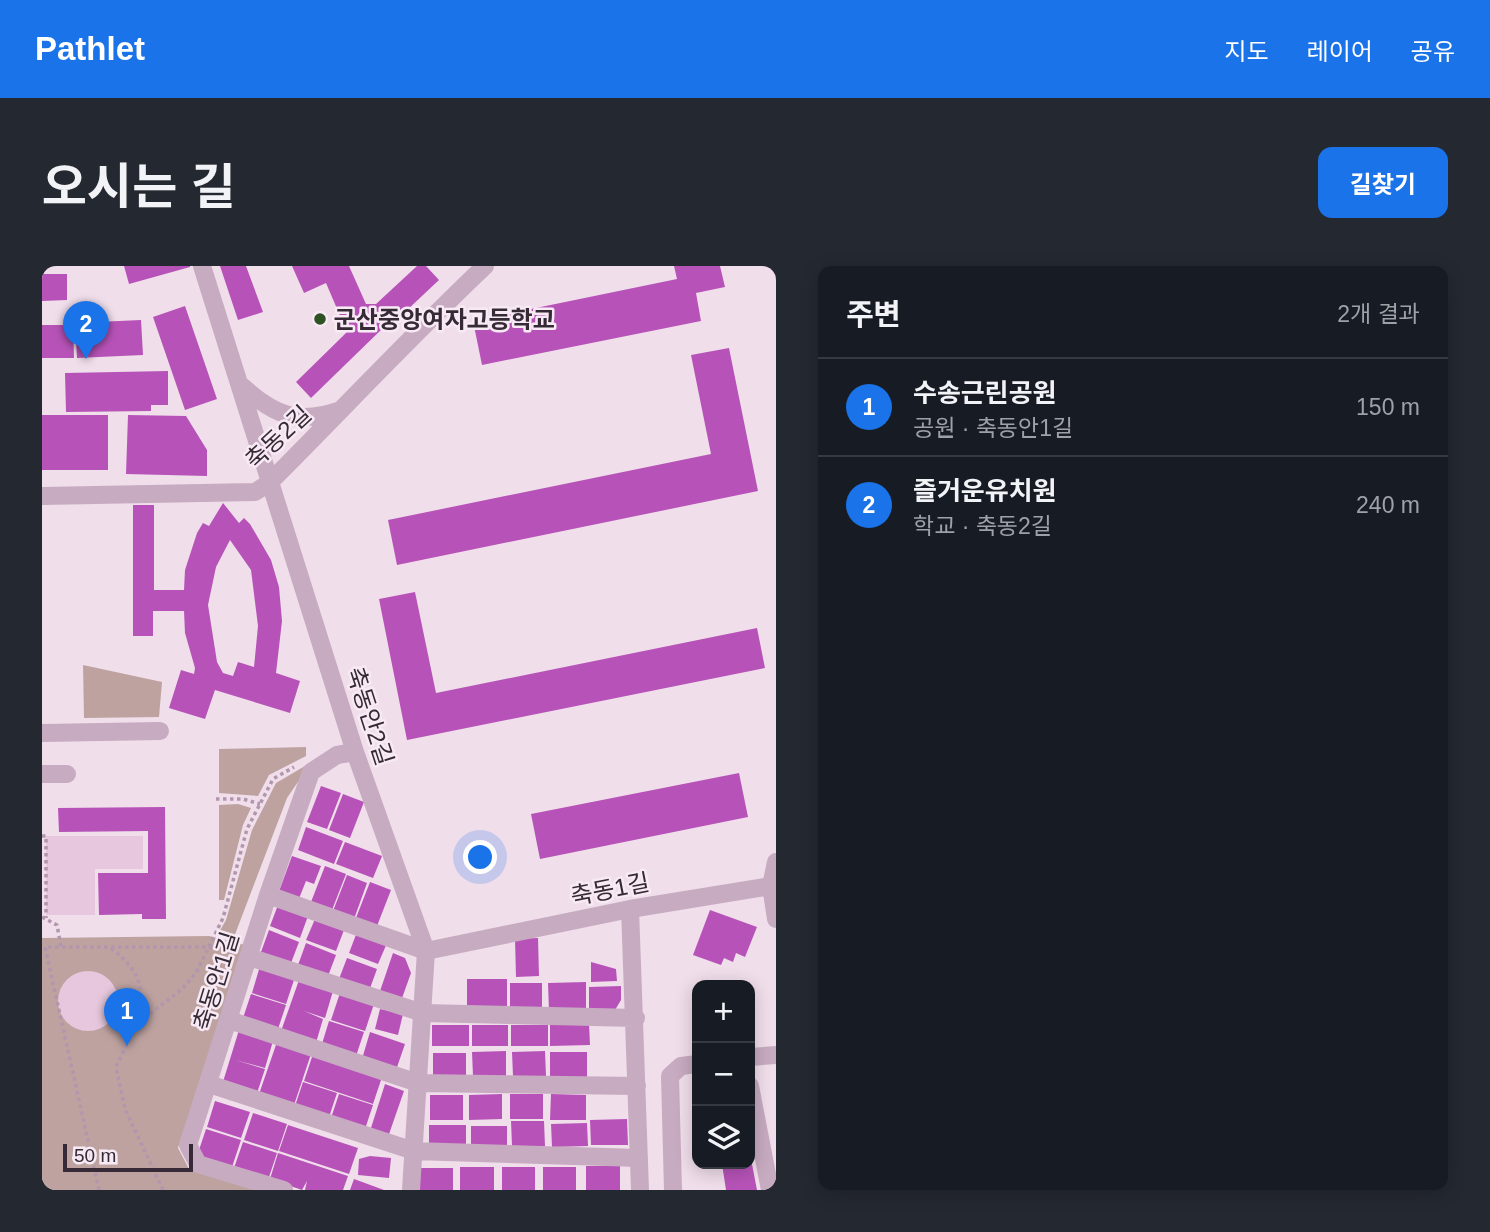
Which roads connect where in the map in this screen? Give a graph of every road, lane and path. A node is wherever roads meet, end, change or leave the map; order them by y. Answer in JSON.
{"nodes":[{"id":1,"x":202,"y":266,"type":"edge"},
{"id":2,"x":474,"y":269,"type":"edge"},
{"id":3,"x":242,"y":386,"type":"junction"},
{"id":4,"x":344,"y":408,"type":"junction"},
{"id":5,"x":269,"y":483,"type":"junction"},
{"id":6,"x":42,"y":496,"type":"edge"},
{"id":7,"x":160,"y":731,"type":"dead end"},
{"id":8,"x":42,"y":733,"type":"edge"},
{"id":9,"x":355,"y":752,"type":"junction"},
{"id":10,"x":311,"y":772,"type":"junction"},
{"id":11,"x":42,"y":774,"type":"edge"},
{"id":12,"x":66,"y":774,"type":"dead end"},
{"id":13,"x":216,"y":799,"type":"dead end"},
{"id":14,"x":260,"y":804,"type":"junction"},
{"id":15,"x":42,"y":836,"type":"edge"},
{"id":16,"x":776,"y":862,"type":"edge"},
{"id":17,"x":771,"y":886,"type":"junction"},
{"id":18,"x":268,"y":895,"type":"junction"},
{"id":19,"x":630,"y":909,"type":"junction"},
{"id":20,"x":44,"y":918,"type":"edge"},
{"id":21,"x":776,"y":919,"type":"edge"},
{"id":22,"x":61,"y":947,"type":"junction"},
{"id":23,"x":109,"y":947,"type":"junction"},
{"id":24,"x":208,"y":947,"type":"junction"},
{"id":25,"x":426,"y":951,"type":"junction"},
{"id":26,"x":249,"y":957,"type":"junction"},
{"id":27,"x":423,"y":1013,"type":"junction"},
{"id":28,"x":636,"y":1018,"type":"junction"},
{"id":29,"x":229,"y":1020,"type":"junction"},
{"id":30,"x":131,"y":1036,"type":"junction"},
{"id":31,"x":776,"y":1055,"type":"edge"},
{"id":32,"x":755,"y":1057,"type":"edge"},
{"id":33,"x":692,"y":1065,"type":"edge"},
{"id":34,"x":418,"y":1083,"type":"junction"},
{"id":35,"x":209,"y":1084,"type":"junction"},
{"id":36,"x":637,"y":1086,"type":"junction"},
{"id":37,"x":754,"y":1106,"type":"edge"},
{"id":38,"x":414,"y":1150,"type":"junction"},
{"id":39,"x":639,"y":1158,"type":"junction"},
{"id":40,"x":99,"y":1190,"type":"edge"},
{"id":41,"x":163,"y":1190,"type":"edge"},
{"id":42,"x":284,"y":1190,"type":"edge"},
{"id":43,"x":411,"y":1190,"type":"edge"},
{"id":44,"x":640,"y":1190,"type":"edge"},
{"id":45,"x":673,"y":1190,"type":"edge"},
{"id":46,"x":770,"y":1190,"type":"edge"}],
"edges":[{"from":1,"to":3,"type":"street","name":"축동안2길"},
{"from":2,"to":4,"type":"street","name":"축동2길"},
{"from":3,"to":4,"type":"street"},
{"from":3,"to":5,"type":"street","name":"축동안2길"},
{"from":4,"to":5,"type":"street","name":"축동2길"},
{"from":5,"to":6,"type":"street","name":"축동2길"},
{"from":5,"to":9,"type":"street","name":"축동안2길"},
{"from":7,"to":8,"type":"street"},
{"from":9,"to":10,"type":"street"},
{"from":9,"to":25,"type":"street","name":"축동안2길"},
{"from":10,"to":14,"type":"path"},
{"from":10,"to":18,"type":"street","name":"축동안1길"},
{"from":11,"to":12,"type":"street"},
{"from":13,"to":14,"type":"path"},
{"from":14,"to":24,"type":"path"},
{"from":15,"to":20,"type":"path"},
{"from":16,"to":17,"type":"street"},
{"from":17,"to":19,"type":"street","name":"축동1길"},
{"from":17,"to":21,"type":"street"},
{"from":18,"to":25,"type":"street"},
{"from":18,"to":26,"type":"street","name":"축동안1길"},
{"from":19,"to":25,"type":"street","name":"축동1길"},
{"from":19,"to":28,"type":"street"},
{"from":20,"to":22,"type":"path"},
{"from":22,"to":23,"type":"path"},
{"from":22,"to":40,"type":"path"},
{"from":23,"to":24,"type":"path"},
{"from":23,"to":30,"type":"path"},
{"from":24,"to":26,"type":"path"},
{"from":24,"to":30,"type":"path"},
{"from":25,"to":27,"type":"street","name":"축동안2길"},
{"from":26,"to":27,"type":"street"},
{"from":26,"to":29,"type":"street","name":"축동안1길"},
{"from":27,"to":28,"type":"street"},
{"from":27,"to":34,"type":"street","name":"축동안2길"},
{"from":28,"to":36,"type":"street"},
{"from":29,"to":34,"type":"street"},
{"from":29,"to":35,"type":"street","name":"축동안1길"},
{"from":30,"to":41,"type":"path"},
{"from":31,"to":32,"type":"street"},
{"from":33,"to":45,"type":"street"},
{"from":34,"to":36,"type":"street"},
{"from":34,"to":38,"type":"street","name":"축동안2길"},
{"from":35,"to":38,"type":"street"},
{"from":35,"to":42,"type":"street","name":"축동안1길"},
{"from":36,"to":39,"type":"street"},
{"from":37,"to":46,"type":"street"},
{"from":38,"to":39,"type":"street"},
{"from":38,"to":43,"type":"street","name":"축동안2길"},
{"from":39,"to":44,"type":"street"}]}
